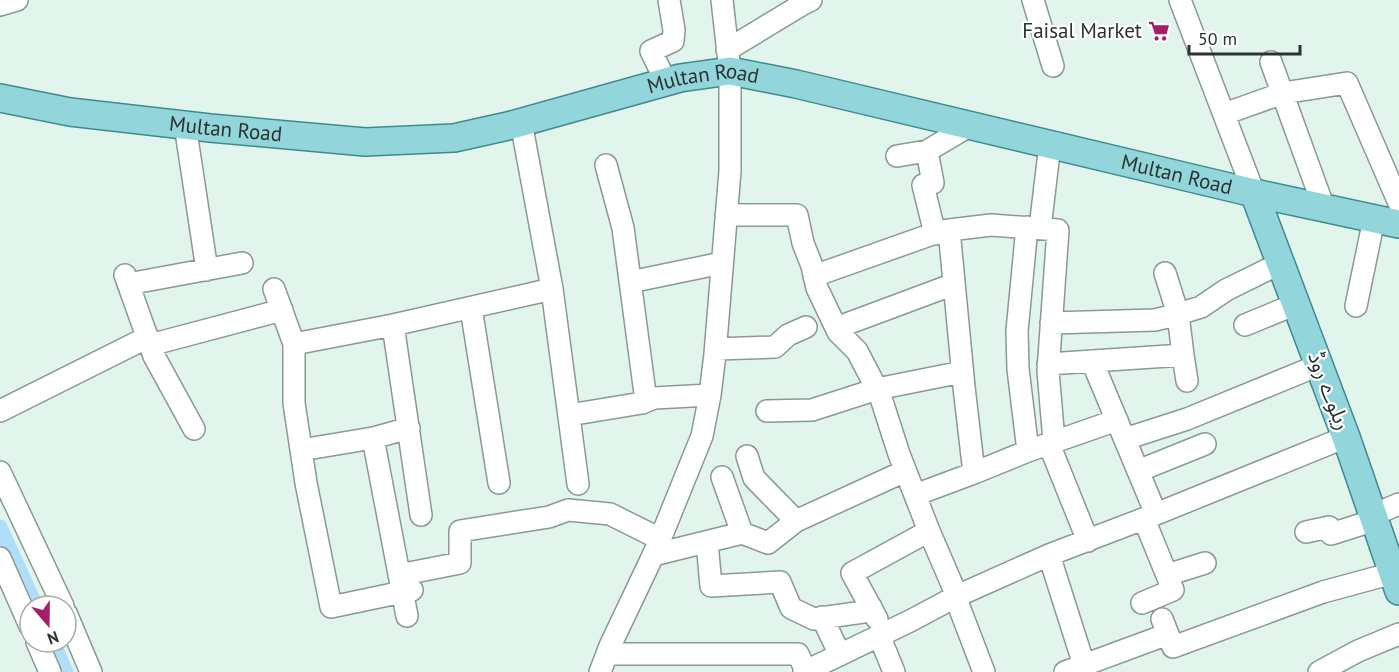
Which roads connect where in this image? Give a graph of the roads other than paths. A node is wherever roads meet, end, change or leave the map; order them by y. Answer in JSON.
{"nodes":[{"id":1,"x":17,"y":0,"type":"edge"},
{"id":2,"x":669,"y":0,"type":"edge"},
{"id":3,"x":722,"y":0,"type":"edge"},
{"id":4,"x":811,"y":0,"type":"edge"},
{"id":5,"x":1033,"y":0,"type":"edge"},
{"id":6,"x":1180,"y":0,"type":"edge"},
{"id":7,"x":0,"y":4,"type":"edge"},
{"id":8,"x":729,"y":61,"type":"junction"},
{"id":9,"x":1272,"y":62,"type":"dead end"},
{"id":10,"x":1053,"y":66,"type":"dead end"},
{"id":11,"x":666,"y":82,"type":"junction"},
{"id":12,"x":1283,"y":93,"type":"junction"},
{"id":13,"x":0,"y":98,"type":"edge"},
{"id":14,"x":1224,"y":114,"type":"junction"},
{"id":15,"x":521,"y":122,"type":"junction"},
{"id":16,"x":185,"y":125,"type":"junction"},
{"id":17,"x":971,"y":125,"type":"junction"},
{"id":18,"x":1050,"y":144,"type":"junction"},
{"id":19,"x":927,"y":151,"type":"junction"},
{"id":20,"x":897,"y":156,"type":"dead end"},
{"id":21,"x":606,"y":165,"type":"dead end"},
{"id":22,"x":1254,"y":193,"type":"junction"},
{"id":23,"x":1399,"y":203,"type":"edge"},
{"id":24,"x":1324,"y":208,"type":"junction"},
{"id":25,"x":726,"y":215,"type":"junction"},
{"id":26,"x":1386,"y":222,"type":"edge"},
{"id":27,"x":1033,"y":228,"type":"junction"},
{"id":28,"x":942,"y":232,"type":"junction"},
{"id":29,"x":242,"y":263,"type":"dead end"},
{"id":30,"x":723,"y":263,"type":"junction"},
{"id":31,"x":1281,"y":263,"type":"junction"},
{"id":32,"x":207,"y":270,"type":"junction"},
{"id":33,"x":1165,"y":273,"type":"dead end"},
{"id":34,"x":814,"y":276,"type":"junction"},
{"id":35,"x":630,"y":282,"type":"junction"},
{"id":36,"x":954,"y":284,"type":"junction"},
{"id":37,"x":274,"y":289,"type":"dead end"},
{"id":38,"x":552,"y":289,"type":"junction"},
{"id":39,"x":1296,"y":304,"type":"junction"},
{"id":40,"x":1356,"y":306,"type":"dead end"},
{"id":41,"x":471,"y":308,"type":"junction"},
{"id":42,"x":282,"y":310,"type":"junction"},
{"id":43,"x":1178,"y":314,"type":"junction"},
{"id":44,"x":1051,"y":323,"type":"junction"},
{"id":45,"x":393,"y":325,"type":"junction"},
{"id":46,"x":1245,"y":326,"type":"dead end"},
{"id":47,"x":806,"y":327,"type":"dead end"},
{"id":48,"x":836,"y":328,"type":"junction"},
{"id":49,"x":149,"y":341,"type":"junction"},
{"id":50,"x":294,"y":344,"type":"junction"},
{"id":51,"x":716,"y":349,"type":"junction"},
{"id":52,"x":1183,"y":355,"type":"junction"},
{"id":53,"x":1092,"y":361,"type":"junction"},
{"id":54,"x":1048,"y":364,"type":"junction"},
{"id":55,"x":1319,"y":365,"type":"junction"},
{"id":56,"x":962,"y":372,"type":"junction"},
{"id":57,"x":1187,"y":381,"type":"dead end"},
{"id":58,"x":877,"y":389,"type":"junction"},
{"id":59,"x":710,"y":394,"type":"junction"},
{"id":60,"x":646,"y":401,"type":"junction"},
{"id":61,"x":0,"y":411,"type":"edge"},
{"id":62,"x":766,"y":411,"type":"dead end"},
{"id":63,"x":569,"y":415,"type":"junction"},
{"id":64,"x":1117,"y":420,"type":"junction"},
{"id":65,"x":409,"y":428,"type":"junction"},
{"id":66,"x":194,"y":429,"type":"dead end"},
{"id":67,"x":1346,"y":437,"type":"junction"},
{"id":68,"x":373,"y":438,"type":"junction"},
{"id":69,"x":1125,"y":440,"type":"junction"},
{"id":70,"x":1052,"y":443,"type":"junction"},
{"id":71,"x":1204,"y":444,"type":"dead end"},
{"id":72,"x":301,"y":450,"type":"junction"},
{"id":73,"x":1028,"y":451,"type":"junction"},
{"id":74,"x":747,"y":456,"type":"dead end"},
{"id":75,"x":905,"y":471,"type":"junction"},
{"id":76,"x":1138,"y":471,"type":"junction"},
{"id":77,"x":0,"y":472,"type":"edge"},
{"id":78,"x":974,"y":473,"type":"junction"},
{"id":79,"x":722,"y":477,"type":"dead end"},
{"id":80,"x":499,"y":483,"type":"dead end"},
{"id":81,"x":578,"y":484,"type":"dead end"},
{"id":82,"x":915,"y":495,"type":"junction"},
{"id":83,"x":1399,"y":504,"type":"edge"},
{"id":84,"x":421,"y":515,"type":"dead end"},
{"id":85,"x":1150,"y":517,"type":"junction"},
{"id":86,"x":1374,"y":517,"type":"junction"},
{"id":87,"x":796,"y":521,"type":"junction"},
{"id":88,"x":929,"y":531,"type":"junction"},
{"id":89,"x":1306,"y":532,"type":"dead end"},
{"id":90,"x":742,"y":533,"type":"junction"},
{"id":91,"x":1088,"y":541,"type":"junction"},
{"id":92,"x":707,"y":542,"type":"junction"},
{"id":93,"x":656,"y":547,"type":"junction"},
{"id":94,"x":1049,"y":555,"type":"junction"},
{"id":95,"x":0,"y":558,"type":"edge"},
{"id":96,"x":1205,"y":563,"type":"dead end"},
{"id":97,"x":1167,"y":575,"type":"junction"},
{"id":98,"x":1396,"y":582,"type":"edge"},
{"id":99,"x":404,"y":586,"type":"junction"},
{"id":100,"x":7,"y":594,"type":"edge"},
{"id":101,"x":57,"y":594,"type":"edge"},
{"id":102,"x":957,"y":596,"type":"junction"},
{"id":103,"x":1142,"y":603,"type":"dead end"},
{"id":104,"x":871,"y":607,"type":"junction"},
{"id":105,"x":18,"y":609,"type":"edge"},
{"id":106,"x":407,"y":616,"type":"dead end"},
{"id":107,"x":822,"y":617,"type":"junction"},
{"id":108,"x":882,"y":634,"type":"junction"},
{"id":109,"x":1399,"y":634,"type":"edge"},
{"id":110,"x":78,"y":641,"type":"edge"},
{"id":111,"x":42,"y":654,"type":"edge"},
{"id":112,"x":840,"y":655,"type":"junction"},
{"id":113,"x":604,"y":663,"type":"edge"},
{"id":114,"x":677,"y":663,"type":"edge"},
{"id":115,"x":1083,"y":668,"type":"edge"},
{"id":116,"x":50,"y":672,"type":"edge"},
{"id":117,"x":91,"y":672,"type":"edge"},
{"id":118,"x":805,"y":672,"type":"edge"},
{"id":119,"x":894,"y":672,"type":"edge"},
{"id":120,"x":984,"y":672,"type":"edge"},
{"id":121,"x":1319,"y":672,"type":"edge"}],
"edges":[{"from":1,"to":7,"type":"street"},
{"from":2,"to":11,"type":"street"},
{"from":3,"to":8,"type":"street"},
{"from":4,"to":8,"type":"street"},
{"from":5,"to":10,"type":"street"},
{"from":6,"to":14,"type":"street"},
{"from":8,"to":11,"type":"main road","name":"Multan Road"},
{"from":8,"to":17,"type":"main road","name":"Multan Road"},
{"from":8,"to":25,"type":"street"},
{"from":9,"to":12,"type":"street"},
{"from":11,"to":15,"type":"main road","name":"Multan Road"},
{"from":12,"to":14,"type":"street"},
{"from":12,"to":23,"type":"street"},
{"from":12,"to":24,"type":"street"},
{"from":13,"to":16,"type":"main road","name":"Multan Road"},
{"from":14,"to":22,"type":"street"},
{"from":15,"to":16,"type":"main road","name":"Multan Road"},
{"from":15,"to":38,"type":"street"},
{"from":16,"to":32,"type":"street"},
{"from":17,"to":18,"type":"main road","name":"Multan Road"},
{"from":17,"to":19,"type":"street"},
{"from":18,"to":22,"type":"main road","name":"Multan Road"},
{"from":18,"to":27,"type":"street"},
{"from":19,"to":20,"type":"street"},
{"from":19,"to":28,"type":"street"},
{"from":21,"to":35,"type":"street"},
{"from":22,"to":24,"type":"main road","name":"Multan Road"},
{"from":22,"to":31,"type":"main road","name":"ریلوے روڈ"},
{"from":24,"to":26,"type":"main road","name":"Multan Road"},
{"from":25,"to":30,"type":"street"},
{"from":25,"to":34,"type":"street"},
{"from":26,"to":40,"type":"street"},
{"from":27,"to":28,"type":"street"},
{"from":27,"to":44,"type":"street"},
{"from":27,"to":73,"type":"street"},
{"from":28,"to":34,"type":"street"},
{"from":28,"to":36,"type":"street"},
{"from":29,"to":32,"type":"street"},
{"from":30,"to":35,"type":"street"},
{"from":30,"to":51,"type":"street"},
{"from":31,"to":39,"type":"main road","name":"ریلوے روڈ"},
{"from":31,"to":43,"type":"street"},
{"from":32,"to":49,"type":"street"},
{"from":33,"to":43,"type":"street"},
{"from":34,"to":48,"type":"street"},
{"from":35,"to":60,"type":"street"},
{"from":36,"to":48,"type":"street"},
{"from":36,"to":56,"type":"street"},
{"from":37,"to":42,"type":"street"},
{"from":38,"to":41,"type":"street"},
{"from":38,"to":63,"type":"street"},
{"from":39,"to":46,"type":"street"},
{"from":39,"to":55,"type":"main road","name":"ریلوے روڈ"},
{"from":41,"to":45,"type":"street"},
{"from":41,"to":80,"type":"street"},
{"from":42,"to":49,"type":"street"},
{"from":42,"to":50,"type":"street"},
{"from":43,"to":44,"type":"street"},
{"from":43,"to":52,"type":"street"},
{"from":44,"to":54,"type":"street"},
{"from":45,"to":50,"type":"street"},
{"from":45,"to":65,"type":"street"},
{"from":47,"to":51,"type":"street"},
{"from":48,"to":58,"type":"street"},
{"from":49,"to":61,"type":"street"},
{"from":49,"to":66,"type":"street"},
{"from":50,"to":72,"type":"street"},
{"from":51,"to":59,"type":"street"},
{"from":52,"to":53,"type":"street"},
{"from":52,"to":57,"type":"street"},
{"from":53,"to":54,"type":"street"},
{"from":53,"to":64,"type":"street"},
{"from":54,"to":70,"type":"street"},
{"from":55,"to":67,"type":"main road","name":"ریلوے روڈ"},
{"from":55,"to":69,"type":"street"},
{"from":56,"to":58,"type":"street"},
{"from":56,"to":78,"type":"street"},
{"from":58,"to":62,"type":"street"},
{"from":58,"to":75,"type":"street"},
{"from":59,"to":60,"type":"street"},
{"from":59,"to":93,"type":"street"},
{"from":60,"to":63,"type":"street"},
{"from":63,"to":81,"type":"street"},
{"from":64,"to":69,"type":"street"},
{"from":64,"to":70,"type":"street"},
{"from":65,"to":68,"type":"street"},
{"from":65,"to":84,"type":"street"},
{"from":67,"to":85,"type":"street"},
{"from":67,"to":86,"type":"main road","name":"ریلوے روڈ"},
{"from":68,"to":72,"type":"street"},
{"from":68,"to":99,"type":"street"},
{"from":69,"to":76,"type":"street"},
{"from":70,"to":73,"type":"street"},
{"from":70,"to":91,"type":"street"},
{"from":71,"to":76,"type":"street"},
{"from":72,"to":99,"type":"street"},
{"from":73,"to":78,"type":"street"},
{"from":74,"to":87,"type":"street"},
{"from":75,"to":82,"type":"street"},
{"from":75,"to":87,"type":"street"},
{"from":76,"to":85,"type":"street"},
{"from":77,"to":101,"type":"street"},
{"from":78,"to":82,"type":"street"},
{"from":79,"to":90,"type":"street"},
{"from":82,"to":88,"type":"street"},
{"from":83,"to":86,"type":"street"},
{"from":85,"to":91,"type":"street"},
{"from":85,"to":97,"type":"street"},
{"from":86,"to":89,"type":"street"},
{"from":86,"to":98,"type":"main road","name":"ریلوے روڈ"},
{"from":87,"to":90,"type":"street"},
{"from":88,"to":102,"type":"street"},
{"from":88,"to":104,"type":"street"},
{"from":90,"to":92,"type":"street"},
{"from":91,"to":94,"type":"street"},
{"from":92,"to":93,"type":"street"},
{"from":92,"to":107,"type":"street"},
{"from":93,"to":99,"type":"street"},
{"from":93,"to":113,"type":"street"},
{"from":94,"to":102,"type":"street"},
{"from":94,"to":115,"type":"street"},
{"from":95,"to":100,"type":"street"},
{"from":96,"to":97,"type":"street"},
{"from":97,"to":103,"type":"street"},
{"from":98,"to":115,"type":"street"},
{"from":99,"to":106,"type":"street"},
{"from":100,"to":105,"type":"street"},
{"from":102,"to":108,"type":"street"},
{"from":102,"to":120,"type":"street"},
{"from":104,"to":107,"type":"street"},
{"from":104,"to":108,"type":"street"},
{"from":107,"to":112,"type":"street"},
{"from":108,"to":112,"type":"street"},
{"from":108,"to":119,"type":"street"},
{"from":109,"to":121,"type":"street"},
{"from":110,"to":117,"type":"street"},
{"from":111,"to":116,"type":"street"},
{"from":112,"to":118,"type":"street"},
{"from":113,"to":114,"type":"street"},
{"from":114,"to":118,"type":"street"}]}
